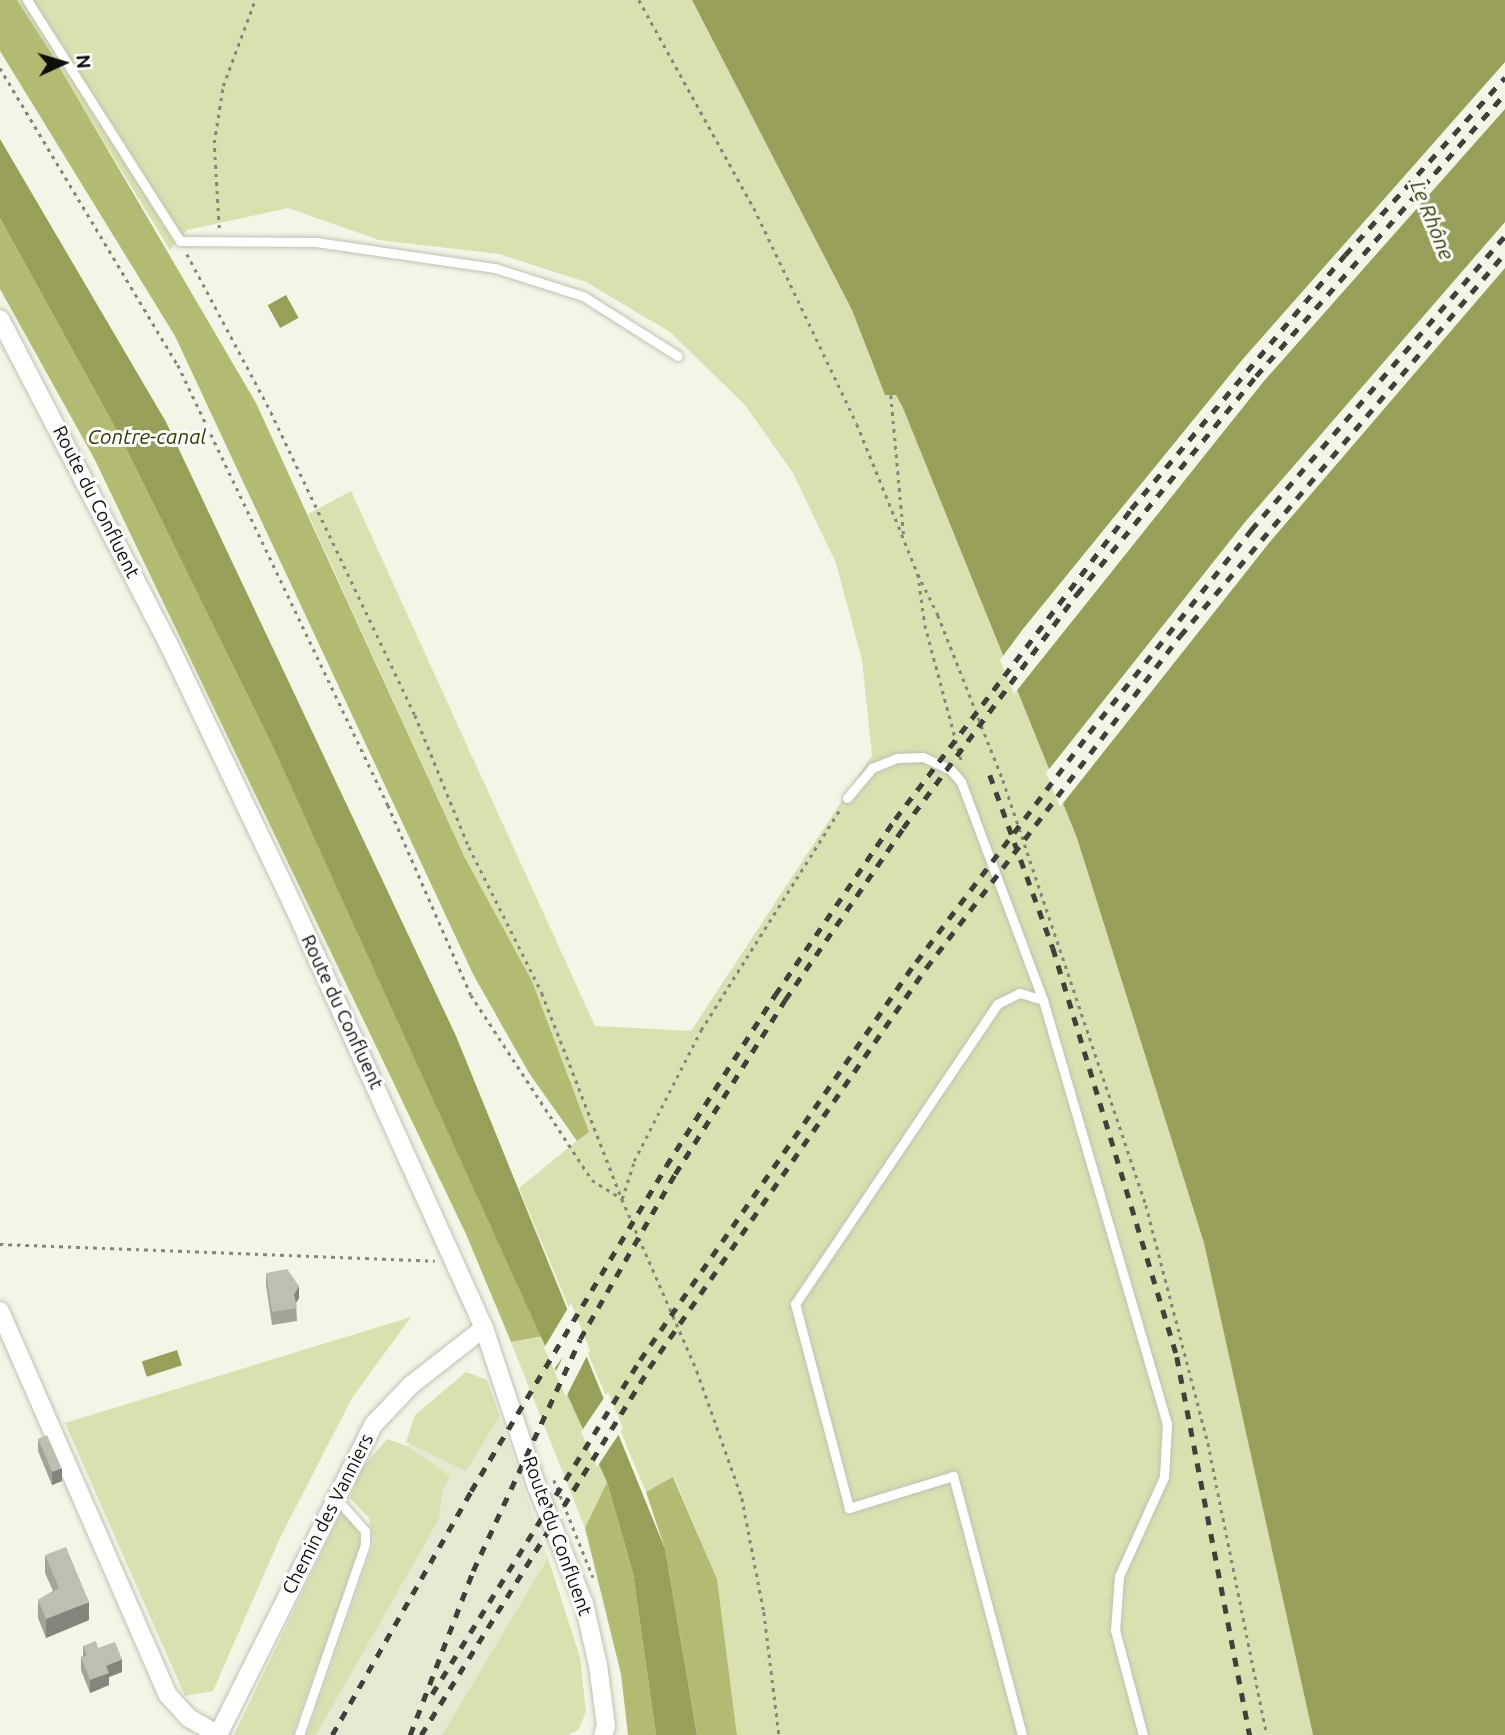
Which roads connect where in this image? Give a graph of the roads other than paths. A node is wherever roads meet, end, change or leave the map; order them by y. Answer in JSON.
{"nodes":[{"id":1,"x":27,"y":0,"type":"edge"},
{"id":2,"x":0,"y":319,"type":"edge"},
{"id":3,"x":678,"y":356,"type":"dead end"},
{"id":4,"x":847,"y":798,"type":"road end"},
{"id":5,"x":1043,"y":1000,"type":"junction"},
{"id":6,"x":0,"y":1311,"type":"edge"},
{"id":7,"x":484,"y":1328,"type":"junction"},
{"id":8,"x":334,"y":1496,"type":"junction"},
{"id":9,"x":218,"y":1735,"type":"edge"},
{"id":10,"x":299,"y":1735,"type":"edge"},
{"id":11,"x":603,"y":1735,"type":"edge"},
{"id":12,"x":1022,"y":1735,"type":"edge"},
{"id":13,"x":1143,"y":1735,"type":"edge"}],
"edges":[{"from":1,"to":3,"type":"lane"},
{"from":2,"to":7,"type":"street","name":"Route du Confluent"},
{"from":4,"to":5,"type":"lane"},
{"from":5,"to":12,"type":"lane"},
{"from":5,"to":13,"type":"lane"},
{"from":6,"to":9,"type":"street","name":"Chemin des Vanniers"},
{"from":7,"to":8,"type":"street","name":"Chemin des Vanniers"},
{"from":7,"to":11,"type":"street","name":"Route du Confluent"},
{"from":8,"to":9,"type":"street","name":"Chemin des Vanniers"},
{"from":8,"to":10,"type":"lane"}]}
